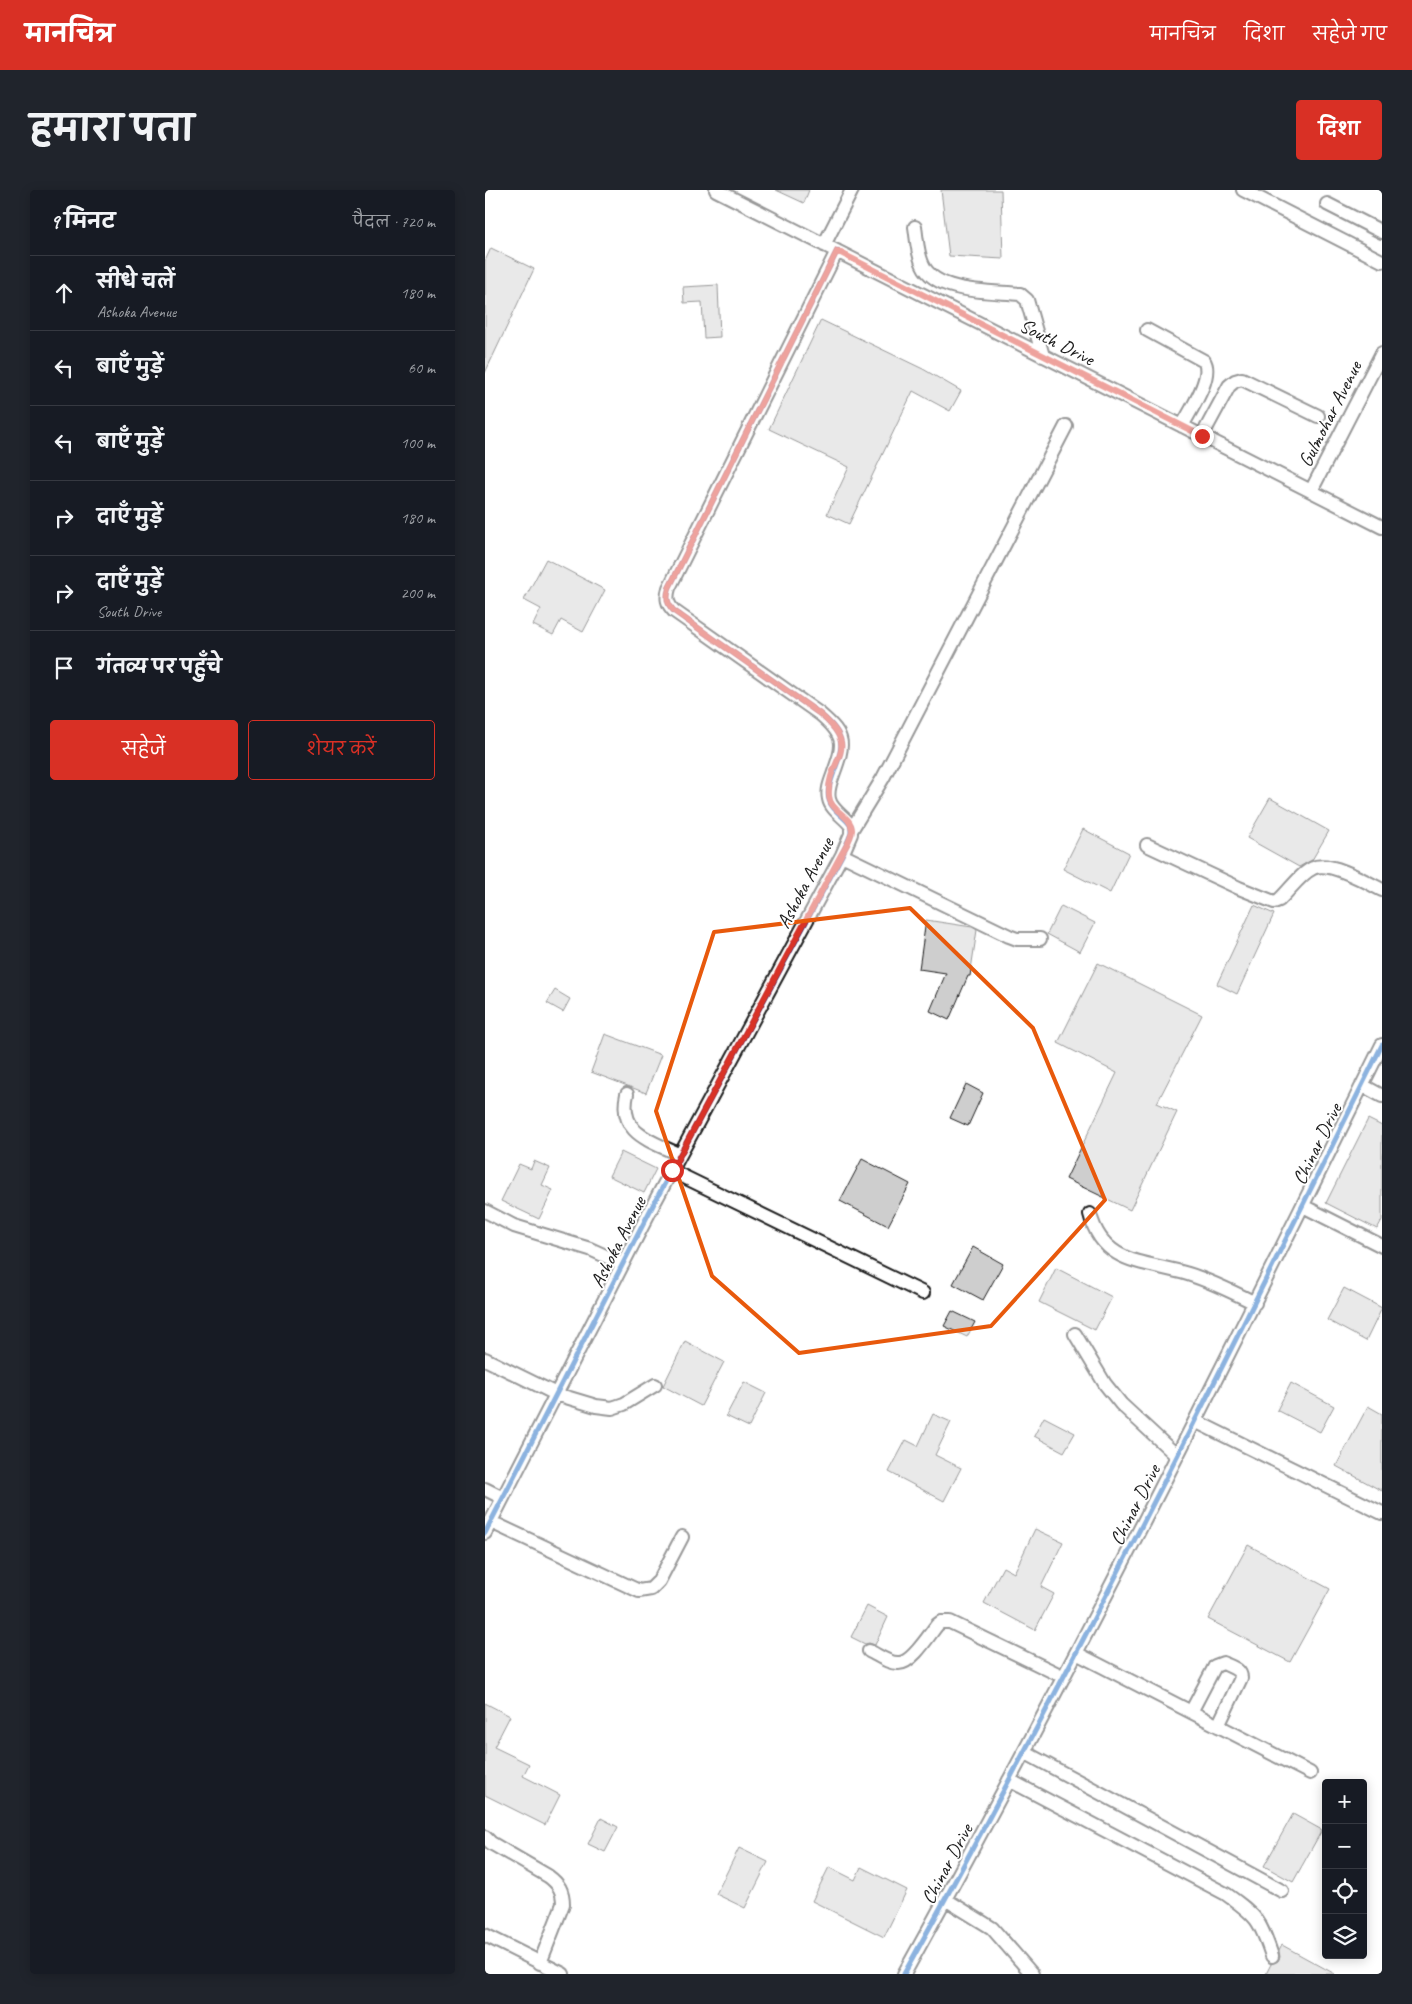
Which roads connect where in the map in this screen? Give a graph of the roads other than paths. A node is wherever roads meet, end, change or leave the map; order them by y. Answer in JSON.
{"nodes":[{"id":1,"x":716,"y":190,"type":"edge"},
{"id":2,"x":852,"y":190,"type":"edge"},
{"id":3,"x":1243,"y":190,"type":"edge"},
{"id":4,"x":1327,"y":204,"type":"dead end"},
{"id":5,"x":915,"y":227,"type":"dead end"},
{"id":6,"x":1382,"y":232,"type":"edge"},
{"id":7,"x":824,"y":244,"type":"junction"},
{"id":8,"x":837,"y":251,"type":"junction"},
{"id":9,"x":1382,"y":261,"type":"edge"},
{"id":10,"x":1147,"y":330,"type":"dead end"},
{"id":11,"x":1382,"y":353,"type":"edge"},
{"id":12,"x":1043,"y":356,"type":"junction"},
{"id":13,"x":1318,"y":416,"type":"dead end"},
{"id":14,"x":1066,"y":426,"type":"dead end"},
{"id":15,"x":1182,"y":426,"type":"junction"},
{"id":16,"x":1202,"y":436,"type":"junction"},
{"id":17,"x":1311,"y":491,"type":"junction"},
{"id":18,"x":1382,"y":527,"type":"edge"},
{"id":19,"x":851,"y":832,"type":"junction"},
{"id":20,"x":1147,"y":845,"type":"dead end"},
{"id":21,"x":841,"y":855,"type":"junction"},
{"id":22,"x":1382,"y":890,"type":"edge"},
{"id":23,"x":1040,"y":939,"type":"dead end"},
{"id":24,"x":1382,"y":1045,"type":"edge"},
{"id":25,"x":1362,"y":1085,"type":"junction"},
{"id":26,"x":627,"y":1094,"type":"dead end"},
{"id":27,"x":1382,"y":1096,"type":"edge"},
{"id":28,"x":680,"y":1155,"type":"junction"},
{"id":29,"x":672,"y":1170,"type":"junction"},
{"id":30,"x":1303,"y":1206,"type":"junction"},
{"id":31,"x":485,"y":1211,"type":"edge"},
{"id":32,"x":1090,"y":1214,"type":"dead end"},
{"id":33,"x":1382,"y":1246,"type":"edge"},
{"id":34,"x":623,"y":1264,"type":"junction"},
{"id":35,"x":923,"y":1292,"type":"dead end"},
{"id":36,"x":1255,"y":1303,"type":"junction"},
{"id":37,"x":1075,"y":1334,"type":"dead end"},
{"id":38,"x":485,"y":1359,"type":"edge"},
{"id":39,"x":655,"y":1384,"type":"dead end"},
{"id":40,"x":556,"y":1394,"type":"junction"},
{"id":41,"x":1195,"y":1421,"type":"junction"},
{"id":42,"x":1177,"y":1456,"type":"junction"},
{"id":43,"x":485,"y":1489,"type":"edge"},
{"id":44,"x":503,"y":1498,"type":"junction"},
{"id":45,"x":1382,"y":1513,"type":"edge"},
{"id":46,"x":488,"y":1528,"type":"edge"},
{"id":47,"x":682,"y":1537,"type":"dead end"},
{"id":48,"x":869,"y":1651,"type":"dead end"},
{"id":49,"x":1076,"y":1653,"type":"junction"},
{"id":50,"x":1064,"y":1677,"type":"junction"},
{"id":51,"x":1191,"y":1712,"type":"junction"},
{"id":52,"x":1218,"y":1726,"type":"junction"},
{"id":53,"x":1024,"y":1752,"type":"junction"},
{"id":54,"x":1310,"y":1773,"type":"dead end"},
{"id":55,"x":1009,"y":1780,"type":"junction"},
{"id":56,"x":485,"y":1837,"type":"edge"},
{"id":57,"x":1282,"y":1891,"type":"dead end"},
{"id":58,"x":945,"y":1899,"type":"junction"},
{"id":59,"x":485,"y":1934,"type":"edge"},
{"id":60,"x":1272,"y":1956,"type":"dead end"},
{"id":61,"x":540,"y":1963,"type":"junction"},
{"id":62,"x":563,"y":1974,"type":"edge"},
{"id":63,"x":904,"y":1974,"type":"edge"},
{"id":64,"x":1032,"y":1974,"type":"edge"}],
"edges":[{"from":1,"to":7,"type":"street","name":"South Drive"},
{"from":2,"to":7,"type":"street"},
{"from":3,"to":9,"type":"street"},
{"from":4,"to":6,"type":"street"},
{"from":5,"to":12,"type":"street"},
{"from":7,"to":8,"type":"street","name":"South Drive"},
{"from":8,"to":12,"type":"street","name":"South Drive"},
{"from":8,"to":19,"type":"street"},
{"from":10,"to":15,"type":"street"},
{"from":11,"to":17,"type":"street","name":"Gulmohar Avenue"},
{"from":12,"to":15,"type":"street","name":"South Drive"},
{"from":13,"to":16,"type":"street"},
{"from":14,"to":19,"type":"street","name":"Ashoka Avenue"},
{"from":15,"to":16,"type":"street","name":"South Drive"},
{"from":16,"to":17,"type":"street","name":"South Drive"},
{"from":17,"to":18,"type":"street","name":"South Drive"},
{"from":19,"to":21,"type":"street","name":"Ashoka Avenue"},
{"from":20,"to":22,"type":"street"},
{"from":21,"to":23,"type":"street"},
{"from":21,"to":28,"type":"street","name":"Ashoka Avenue"},
{"from":24,"to":25,"type":"street","name":"Chinar Drive"},
{"from":25,"to":27,"type":"street"},
{"from":25,"to":30,"type":"street","name":"Chinar Drive"},
{"from":26,"to":28,"type":"street"},
{"from":28,"to":29,"type":"street","name":"Ashoka Avenue"},
{"from":29,"to":34,"type":"street","name":"Ashoka Avenue"},
{"from":29,"to":35,"type":"street"},
{"from":30,"to":33,"type":"street"},
{"from":30,"to":36,"type":"street","name":"Chinar Drive"},
{"from":31,"to":34,"type":"street"},
{"from":32,"to":36,"type":"street"},
{"from":34,"to":40,"type":"street","name":"Ashoka Avenue"},
{"from":36,"to":41,"type":"street","name":"Chinar Drive"},
{"from":37,"to":42,"type":"street"},
{"from":38,"to":40,"type":"street"},
{"from":39,"to":40,"type":"street"},
{"from":40,"to":44,"type":"street","name":"Ashoka Avenue"},
{"from":41,"to":42,"type":"street","name":"Chinar Drive"},
{"from":41,"to":45,"type":"street"},
{"from":42,"to":49,"type":"street","name":"Chinar Drive"},
{"from":43,"to":44,"type":"street"},
{"from":44,"to":46,"type":"street","name":"Ashoka Avenue"},
{"from":46,"to":47,"type":"street"},
{"from":48,"to":50,"type":"street"},
{"from":49,"to":50,"type":"street","name":"Chinar Drive"},
{"from":49,"to":51,"type":"street"},
{"from":50,"to":53,"type":"street","name":"Chinar Drive"},
{"from":51,"to":52,"type":"street"},
{"from":51,"to":52,"type":"street"},
{"from":52,"to":54,"type":"street"},
{"from":53,"to":55,"type":"street","name":"Chinar Drive"},
{"from":53,"to":57,"type":"street"},
{"from":55,"to":58,"type":"street","name":"Chinar Drive"},
{"from":55,"to":60,"type":"street"},
{"from":56,"to":61,"type":"street"},
{"from":58,"to":63,"type":"street","name":"Chinar Drive"},
{"from":58,"to":64,"type":"street"},
{"from":59,"to":61,"type":"street"},
{"from":61,"to":62,"type":"street"}]}
